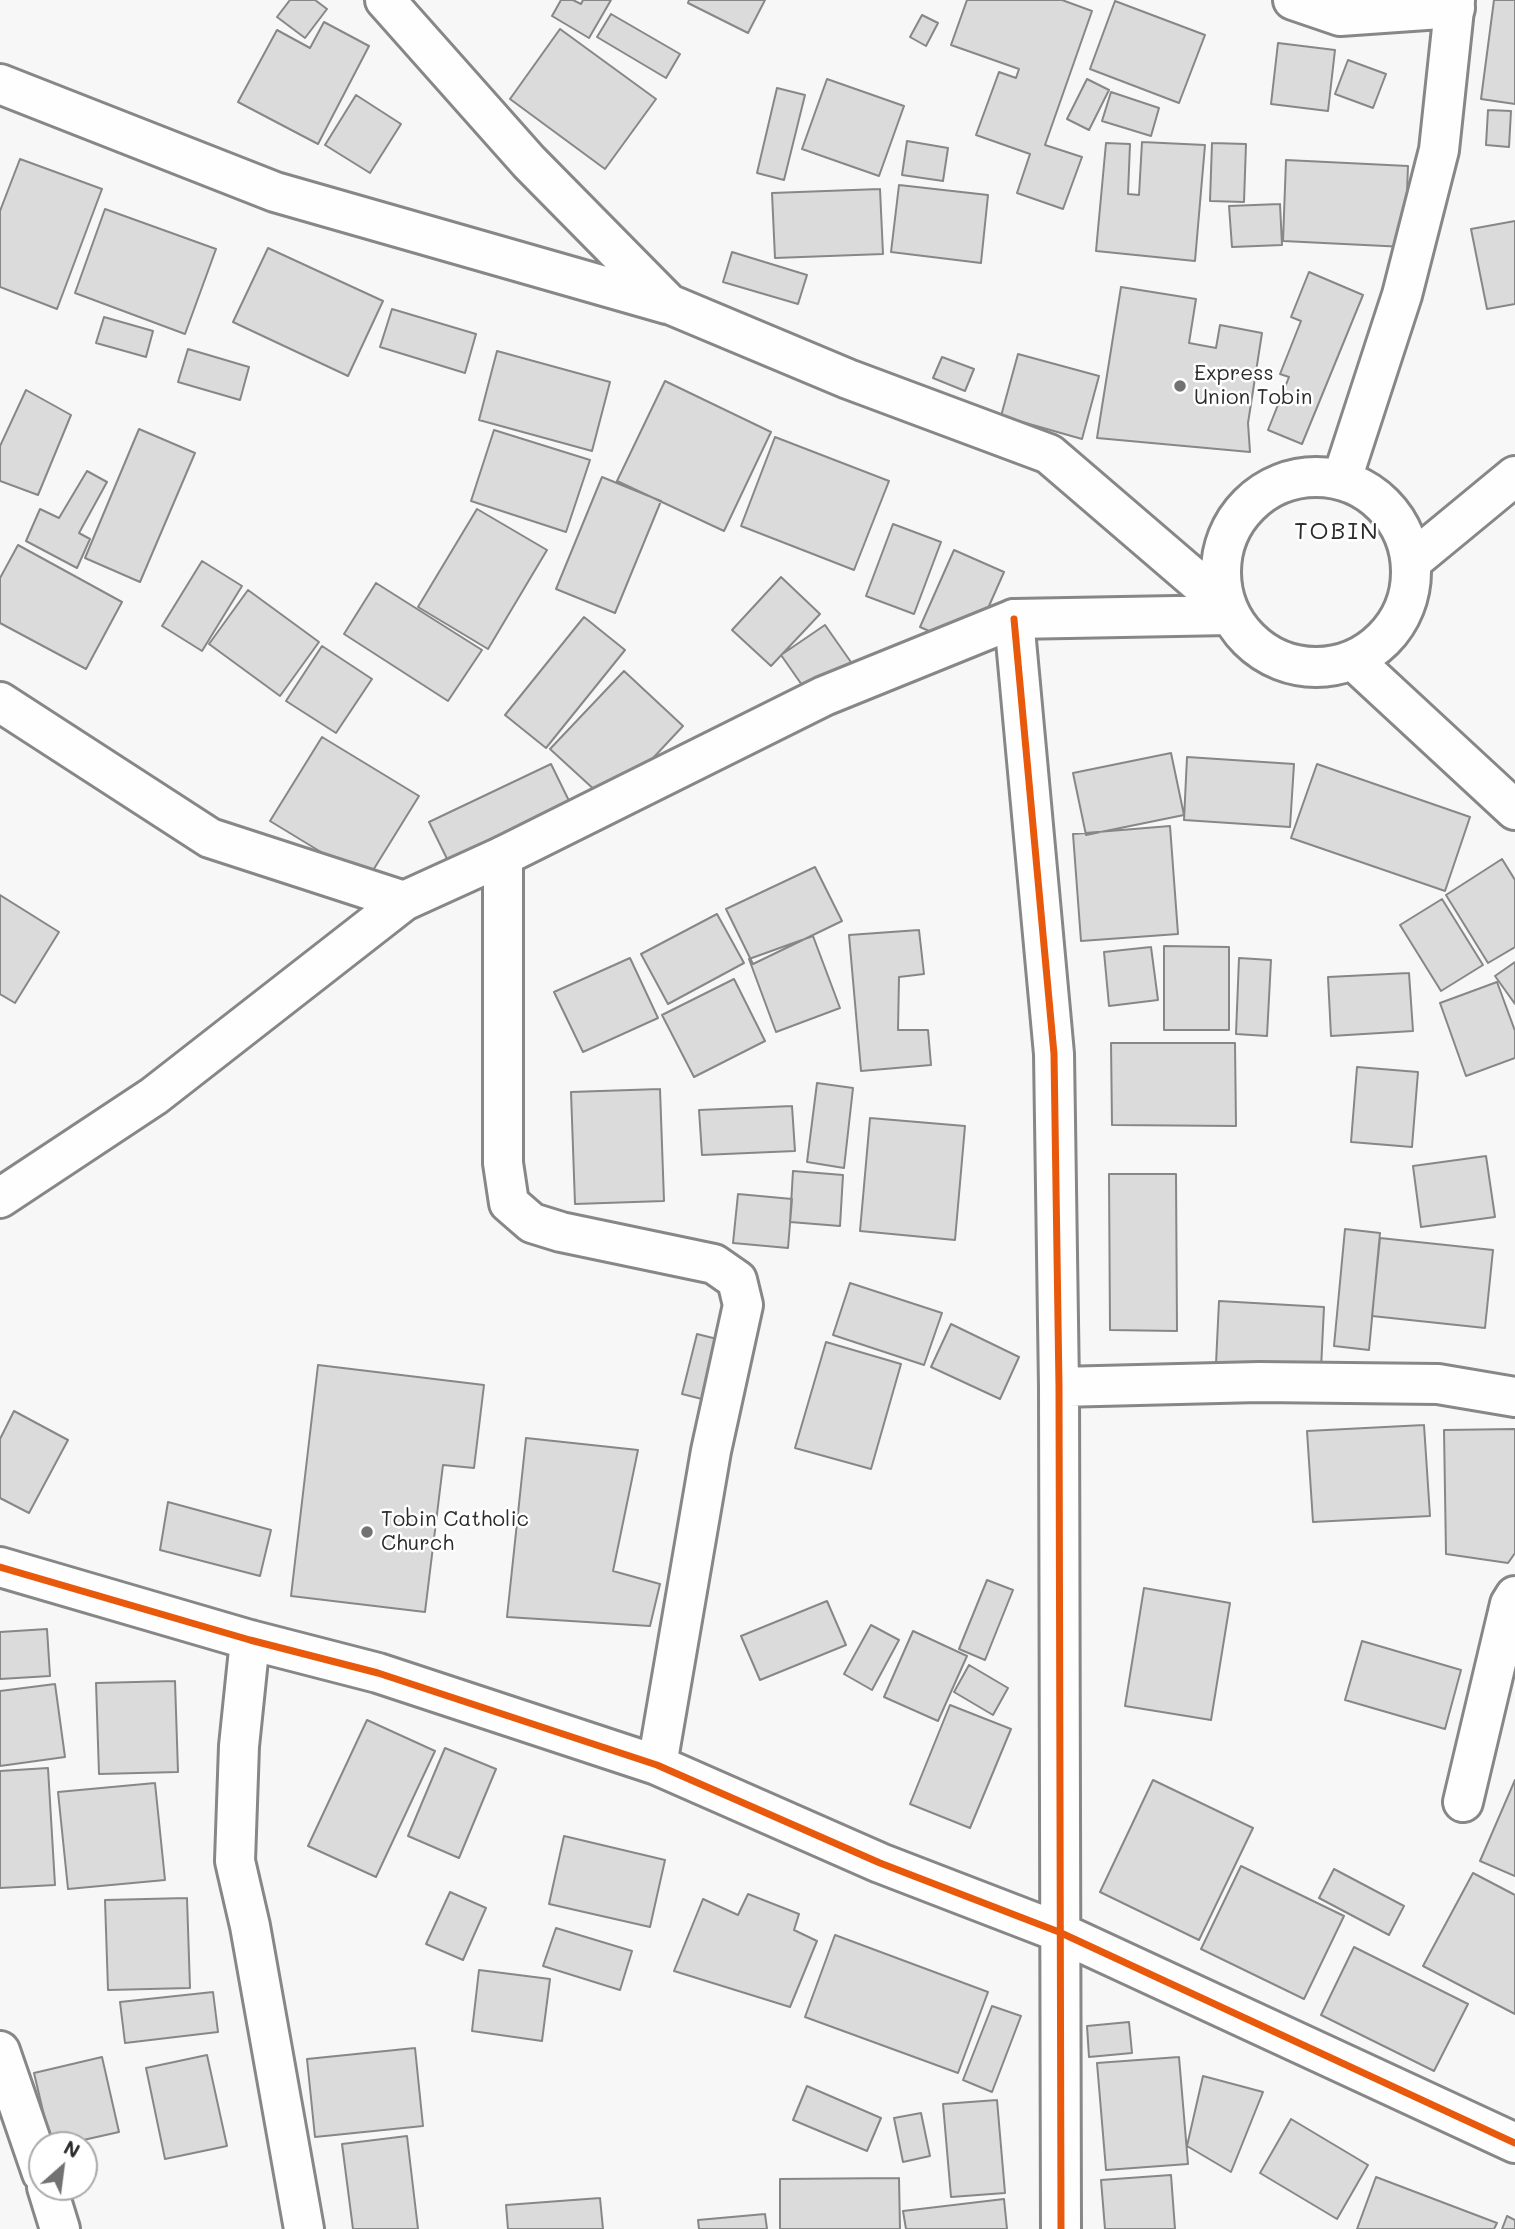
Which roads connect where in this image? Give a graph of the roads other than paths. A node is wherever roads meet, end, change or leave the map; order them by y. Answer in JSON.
{"nodes":[{"id":1,"x":386,"y":0,"type":"edge"},
{"id":2,"x":1293,"y":0,"type":"edge"},
{"id":3,"x":1455,"y":4,"type":"edge"},
{"id":4,"x":0,"y":84,"type":"edge"},
{"id":5,"x":669,"y":304,"type":"junction"},
{"id":6,"x":1515,"y":476,"type":"edge"},
{"id":7,"x":1342,"y":479,"type":"junction"},
{"id":8,"x":1412,"y":561,"type":"junction"},
{"id":9,"x":1228,"y":611,"type":"junction"},
{"id":10,"x":1014,"y":619,"type":"junction"},
{"id":11,"x":1353,"y":660,"type":"junction"},
{"id":12,"x":0,"y":702,"type":"edge"},
{"id":13,"x":1515,"y":810,"type":"edge"},
{"id":14,"x":503,"y":856,"type":"junction"},
{"id":15,"x":404,"y":901,"type":"junction"},
{"id":16,"x":0,"y":1198,"type":"edge"},
{"id":17,"x":1059,"y":1387,"type":"junction"},
{"id":18,"x":1515,"y":1397,"type":"edge"},
{"id":19,"x":0,"y":1567,"type":"edge"},
{"id":20,"x":1515,"y":1596,"type":"edge"},
{"id":21,"x":250,"y":1640,"type":"junction"},
{"id":22,"x":657,"y":1765,"type":"junction"},
{"id":23,"x":1463,"y":1802,"type":"dead end"},
{"id":24,"x":1059,"y":1931,"type":"junction"},
{"id":25,"x":0,"y":2051,"type":"edge"},
{"id":26,"x":28,"y":2133,"type":"edge"},
{"id":27,"x":1515,"y":2143,"type":"edge"},
{"id":28,"x":51,"y":2201,"type":"edge"},
{"id":29,"x":60,"y":2229,"type":"edge"},
{"id":30,"x":304,"y":2229,"type":"edge"},
{"id":31,"x":1061,"y":2229,"type":"edge"}],
"edges":[{"from":1,"to":5,"type":"street"},
{"from":2,"to":3,"type":"street"},
{"from":3,"to":7,"type":"street"},
{"from":4,"to":5,"type":"street"},
{"from":5,"to":9,"type":"street"},
{"from":6,"to":8,"type":"street"},
{"from":7,"to":8,"type":"street"},
{"from":7,"to":9,"type":"street"},
{"from":8,"to":11,"type":"street"},
{"from":9,"to":10,"type":"street"},
{"from":9,"to":11,"type":"street"},
{"from":10,"to":14,"type":"street"},
{"from":10,"to":17,"type":"street"},
{"from":11,"to":13,"type":"street"},
{"from":12,"to":15,"type":"street"},
{"from":14,"to":15,"type":"street"},
{"from":14,"to":22,"type":"street"},
{"from":15,"to":16,"type":"street"},
{"from":17,"to":18,"type":"street"},
{"from":17,"to":24,"type":"street"},
{"from":19,"to":21,"type":"street"},
{"from":20,"to":23,"type":"street"},
{"from":21,"to":22,"type":"street"},
{"from":21,"to":30,"type":"street"},
{"from":22,"to":24,"type":"street"},
{"from":24,"to":27,"type":"street"},
{"from":24,"to":31,"type":"street"},
{"from":25,"to":26,"type":"street"},
{"from":28,"to":29,"type":"street"}]}
